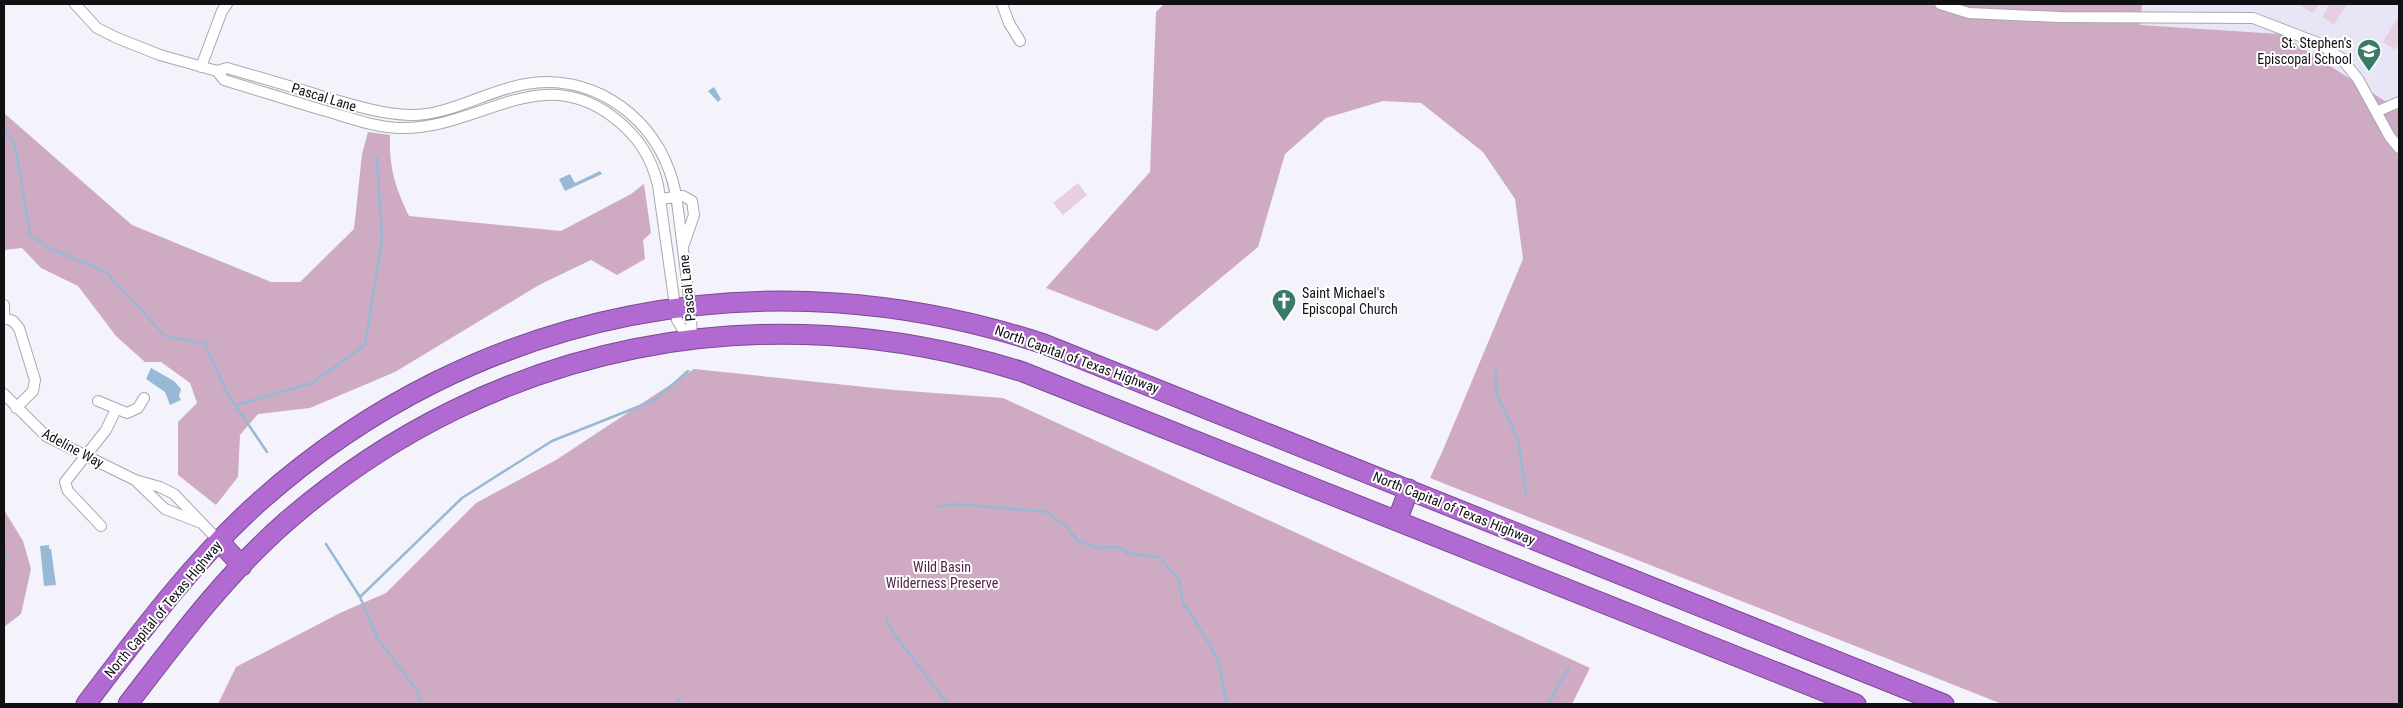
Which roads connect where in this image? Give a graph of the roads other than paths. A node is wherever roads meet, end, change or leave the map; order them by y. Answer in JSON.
{"nodes":[{"id":1,"x":75,"y":4,"type":"edge"},
{"id":2,"x":227,"y":4,"type":"edge"},
{"id":3,"x":1002,"y":4,"type":"edge"},
{"id":4,"x":1940,"y":4,"type":"edge"},
{"id":5,"x":1020,"y":41,"type":"dead end"},
{"id":6,"x":201,"y":67,"type":"junction"},
{"id":7,"x":217,"y":71,"type":"junction"},
{"id":8,"x":577,"y":86,"type":"junction"},
{"id":9,"x":482,"y":96,"type":"junction"},
{"id":10,"x":574,"y":98,"type":"junction"},
{"id":11,"x":2399,"y":102,"type":"edge"},
{"id":12,"x":484,"y":109,"type":"junction"},
{"id":13,"x":2376,"y":112,"type":"junction"},
{"id":14,"x":2399,"y":148,"type":"edge"},
{"id":15,"x":670,"y":170,"type":"junction"},
{"id":16,"x":655,"y":174,"type":"junction"},
{"id":17,"x":676,"y":197,"type":"junction"},
{"id":18,"x":660,"y":200,"type":"junction"},
{"id":19,"x":683,"y":253,"type":"junction"},
{"id":20,"x":4,"y":305,"type":"edge"},
{"id":21,"x":683,"y":307,"type":"junction"},
{"id":22,"x":4,"y":318,"type":"edge"},
{"id":23,"x":692,"y":338,"type":"junction"},
{"id":24,"x":4,"y":394,"type":"edge"},
{"id":25,"x":144,"y":398,"type":"dead end"},
{"id":26,"x":98,"y":400,"type":"dead end"},
{"id":27,"x":16,"y":408,"type":"junction"},
{"id":28,"x":116,"y":409,"type":"junction"},
{"id":29,"x":85,"y":456,"type":"junction"},
{"id":30,"x":135,"y":480,"type":"junction"},
{"id":31,"x":1409,"y":489,"type":"junction"},
{"id":32,"x":174,"y":494,"type":"junction"},
{"id":33,"x":164,"y":509,"type":"junction"},
{"id":34,"x":1397,"y":521,"type":"junction"},
{"id":35,"x":202,"y":524,"type":"junction"},
{"id":36,"x":101,"y":526,"type":"dead end"},
{"id":37,"x":219,"y":541,"type":"junction"},
{"id":38,"x":242,"y":566,"type":"junction"},
{"id":39,"x":86,"y":704,"type":"edge"},
{"id":40,"x":128,"y":704,"type":"edge"},
{"id":41,"x":1856,"y":704,"type":"edge"},
{"id":42,"x":1944,"y":704,"type":"edge"}],
"edges":[{"from":1,"to":6,"type":"street","name":"Pascal Lane"},
{"from":2,"to":6,"type":"street"},
{"from":3,"to":5,"type":"street"},
{"from":4,"to":13,"type":"street"},
{"from":6,"to":7,"type":"street","name":"Pascal Lane"},
{"from":7,"to":9,"type":"street","name":"Pascal Lane"},
{"from":7,"to":12,"type":"street","name":"Pascal Lane"},
{"from":8,"to":9,"type":"street","name":"Pascal Lane"},
{"from":8,"to":10,"type":"street"},
{"from":8,"to":15,"type":"street","name":"Pascal Lane"},
{"from":9,"to":12,"type":"street"},
{"from":10,"to":12,"type":"street","name":"Pascal Lane"},
{"from":10,"to":16,"type":"street","name":"Pascal Lane"},
{"from":11,"to":13,"type":"street"},
{"from":13,"to":14,"type":"street"},
{"from":15,"to":16,"type":"street"},
{"from":15,"to":17,"type":"street","name":"Pascal Lane"},
{"from":16,"to":18,"type":"street","name":"Pascal Lane"},
{"from":17,"to":18,"type":"street"},
{"from":17,"to":19,"type":"street","name":"Pascal Lane"},
{"from":17,"to":19,"type":"street"},
{"from":18,"to":21,"type":"street","name":"Pascal Lane"},
{"from":19,"to":21,"type":"street","name":"Pascal Lane"},
{"from":20,"to":22,"type":"street"},
{"from":21,"to":23,"type":"street","name":"Pascal Lane"},
{"from":21,"to":23,"type":"street","name":"Pascal Lane"},
{"from":21,"to":31,"type":"highway","name":"North Capital of Texas Highway"},
{"from":21,"to":37,"type":"highway","name":"North Capital of Texas Highway"},
{"from":22,"to":27,"type":"street"},
{"from":23,"to":34,"type":"highway"},
{"from":23,"to":38,"type":"highway"},
{"from":24,"to":27,"type":"street","name":"Adeline Way"},
{"from":25,"to":28,"type":"street"},
{"from":26,"to":28,"type":"street"},
{"from":27,"to":29,"type":"street","name":"Adeline Way"},
{"from":28,"to":29,"type":"street"},
{"from":29,"to":30,"type":"street","name":"Adeline Way"},
{"from":29,"to":36,"type":"street"},
{"from":30,"to":32,"type":"street","name":"Adeline Way"},
{"from":30,"to":33,"type":"street","name":"Adeline Way"},
{"from":31,"to":34,"type":"highway"},
{"from":31,"to":42,"type":"highway","name":"North Capital of Texas Highway"},
{"from":32,"to":33,"type":"street"},
{"from":32,"to":35,"type":"street","name":"Adeline Way"},
{"from":33,"to":35,"type":"street","name":"Adeline Way"},
{"from":34,"to":41,"type":"highway"},
{"from":35,"to":37,"type":"street","name":"Adeline Way"},
{"from":37,"to":38,"type":"highway"},
{"from":37,"to":39,"type":"highway","name":"North Capital of Texas Highway"},
{"from":38,"to":40,"type":"highway"}]}
